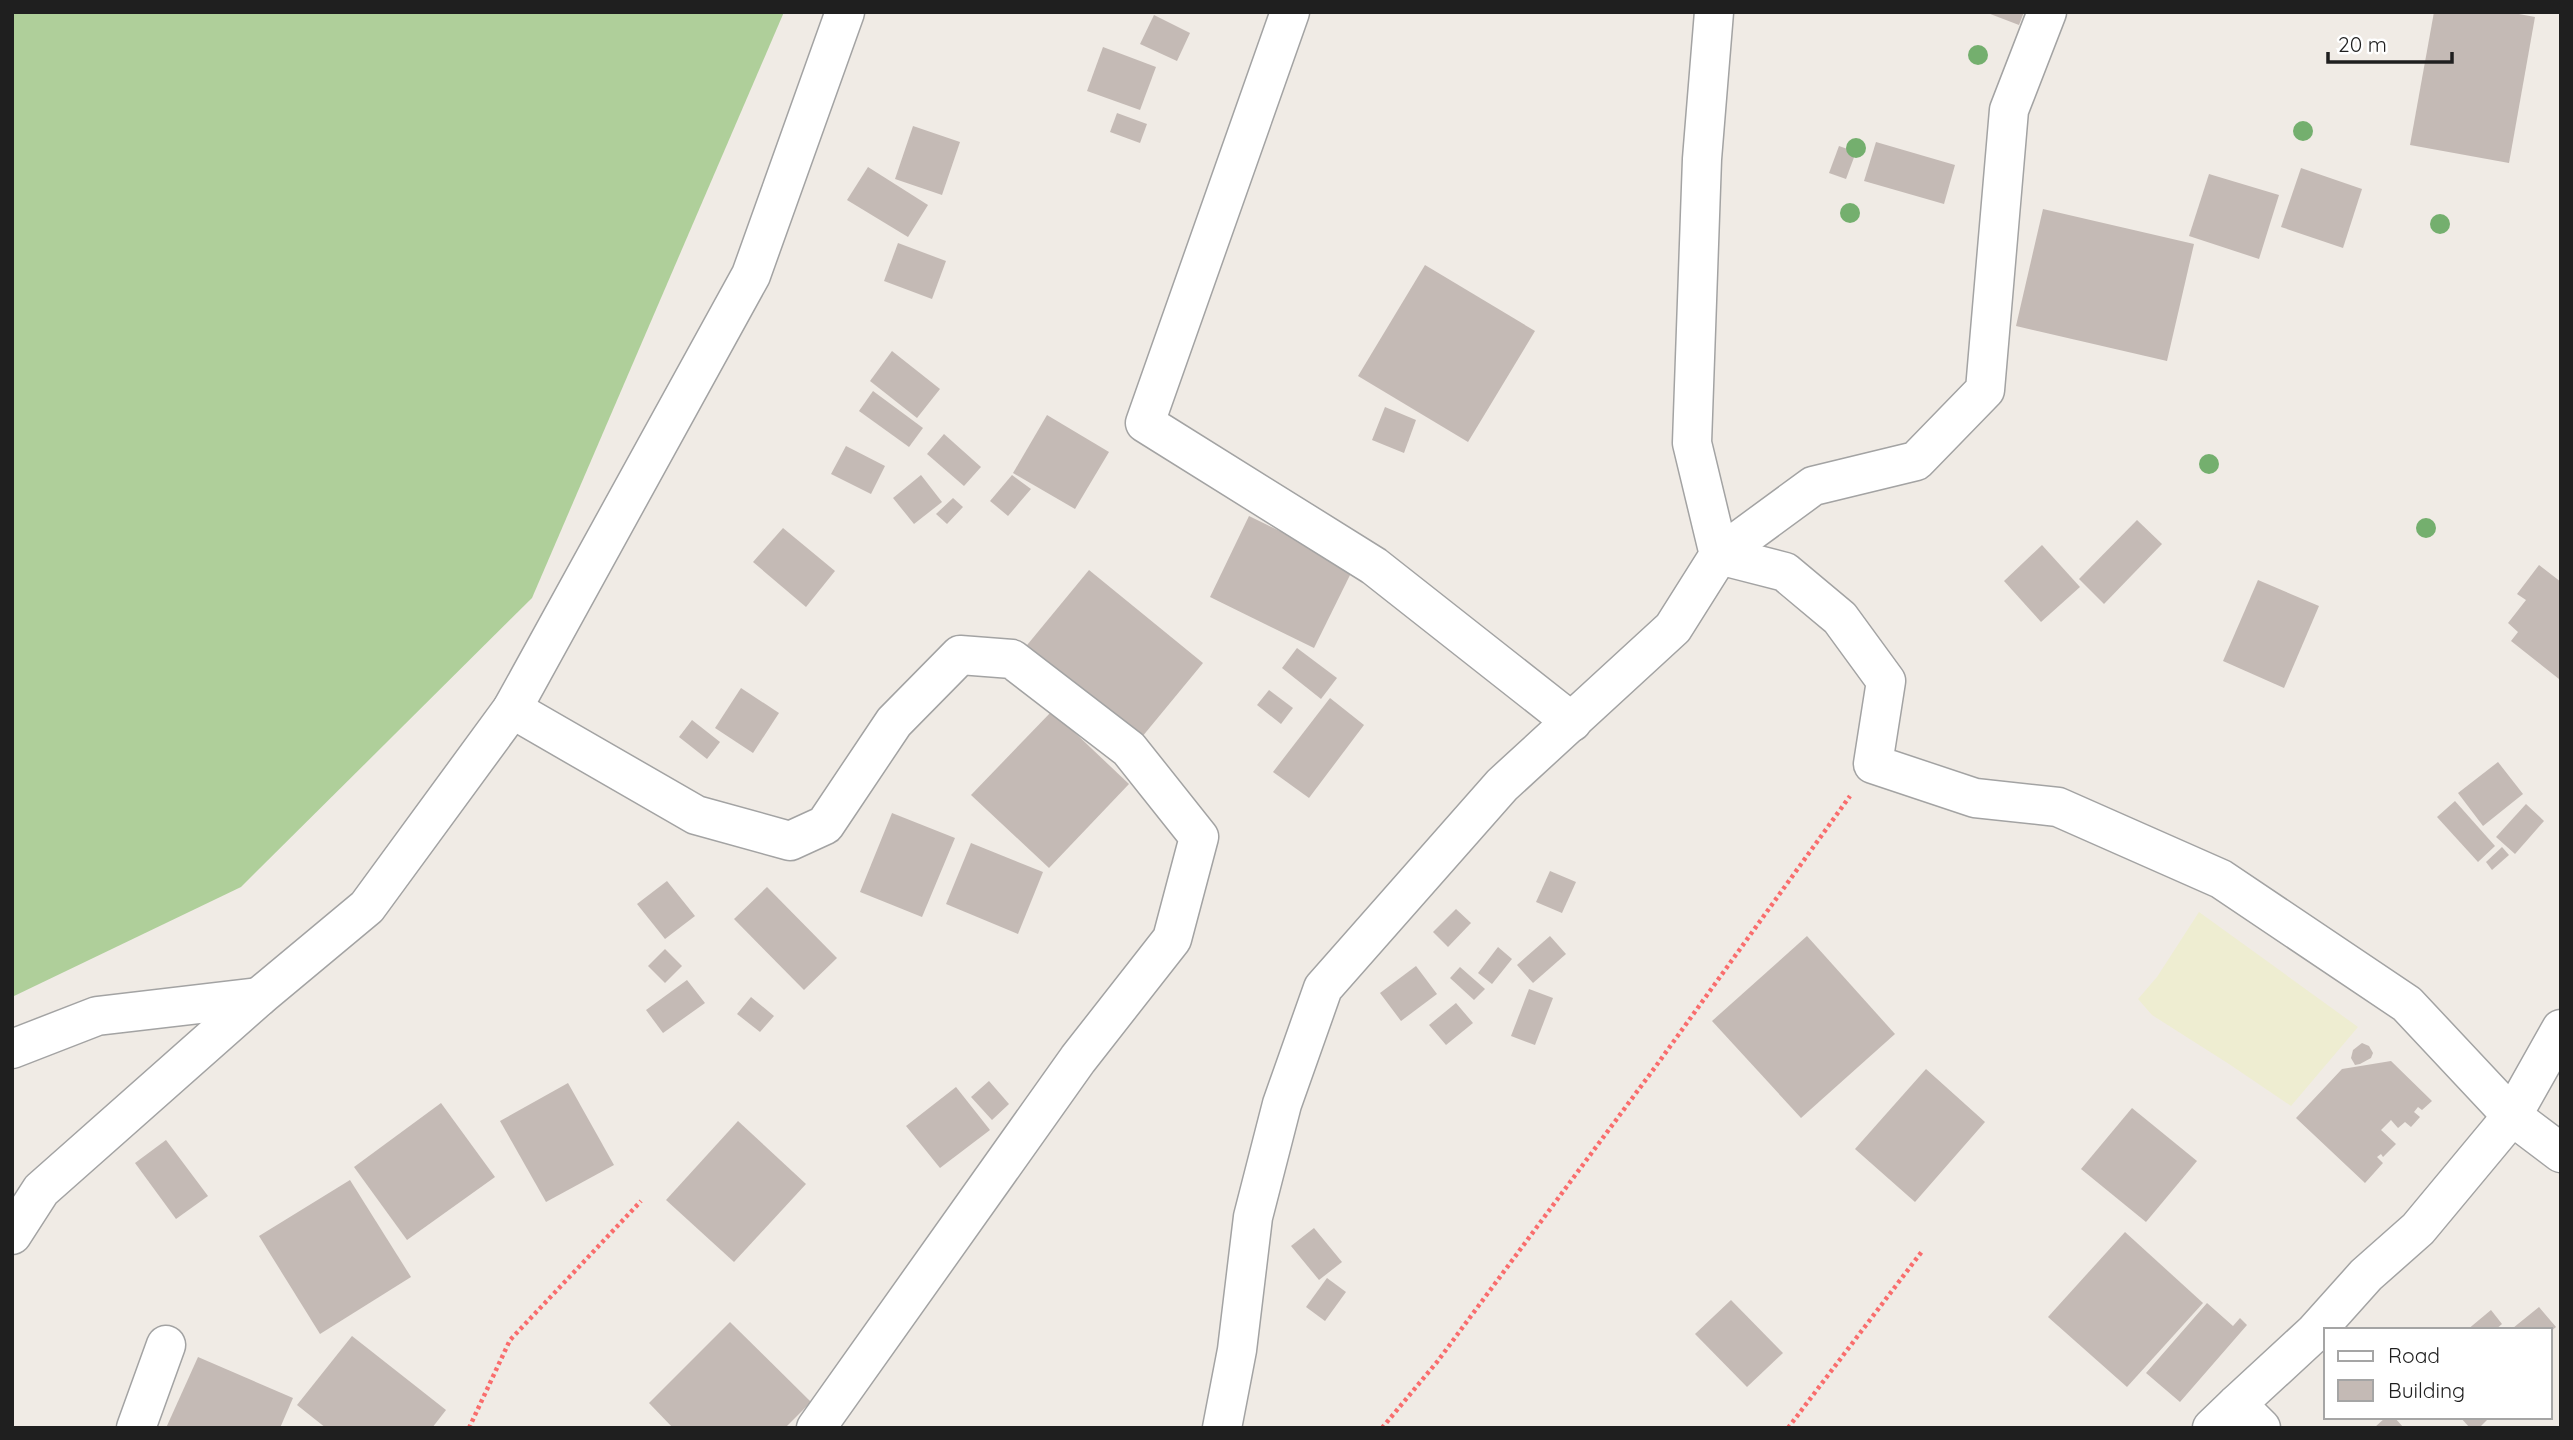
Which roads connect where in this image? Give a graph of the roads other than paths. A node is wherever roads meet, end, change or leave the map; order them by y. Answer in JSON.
{"nodes":[{"id":1,"x":845,"y":12,"type":"edge"},
{"id":2,"x":1290,"y":12,"type":"edge"},
{"id":3,"x":1714,"y":12,"type":"edge"},
{"id":4,"x":2047,"y":12,"type":"edge"},
{"id":5,"x":1720,"y":555,"type":"junction"},
{"id":6,"x":512,"y":709,"type":"junction"},
{"id":7,"x":1572,"y":722,"type":"junction"},
{"id":8,"x":259,"y":997,"type":"junction"},
{"id":9,"x":2561,"y":1029,"type":"edge"},
{"id":10,"x":12,"y":1049,"type":"edge"},
{"id":11,"x":2512,"y":1116,"type":"junction"},
{"id":12,"x":2561,"y":1153,"type":"edge"},
{"id":13,"x":12,"y":1235,"type":"edge"},
{"id":14,"x":166,"y":1345,"type":"dead end"},
{"id":15,"x":2237,"y":1420,"type":"edge"},
{"id":16,"x":136,"y":1428,"type":"edge"},
{"id":17,"x":816,"y":1428,"type":"edge"},
{"id":18,"x":1222,"y":1428,"type":"edge"}],
"edges":[{"from":1,"to":6,"type":"street"},
{"from":2,"to":7,"type":"street"},
{"from":3,"to":5,"type":"street"},
{"from":4,"to":5,"type":"street"},
{"from":5,"to":7,"type":"street"},
{"from":5,"to":11,"type":"street"},
{"from":6,"to":8,"type":"street"},
{"from":6,"to":17,"type":"street"},
{"from":7,"to":18,"type":"street"},
{"from":8,"to":10,"type":"street"},
{"from":8,"to":13,"type":"street"},
{"from":9,"to":11,"type":"street"},
{"from":11,"to":12,"type":"street"},
{"from":11,"to":15,"type":"street"},
{"from":14,"to":16,"type":"street"}]}
